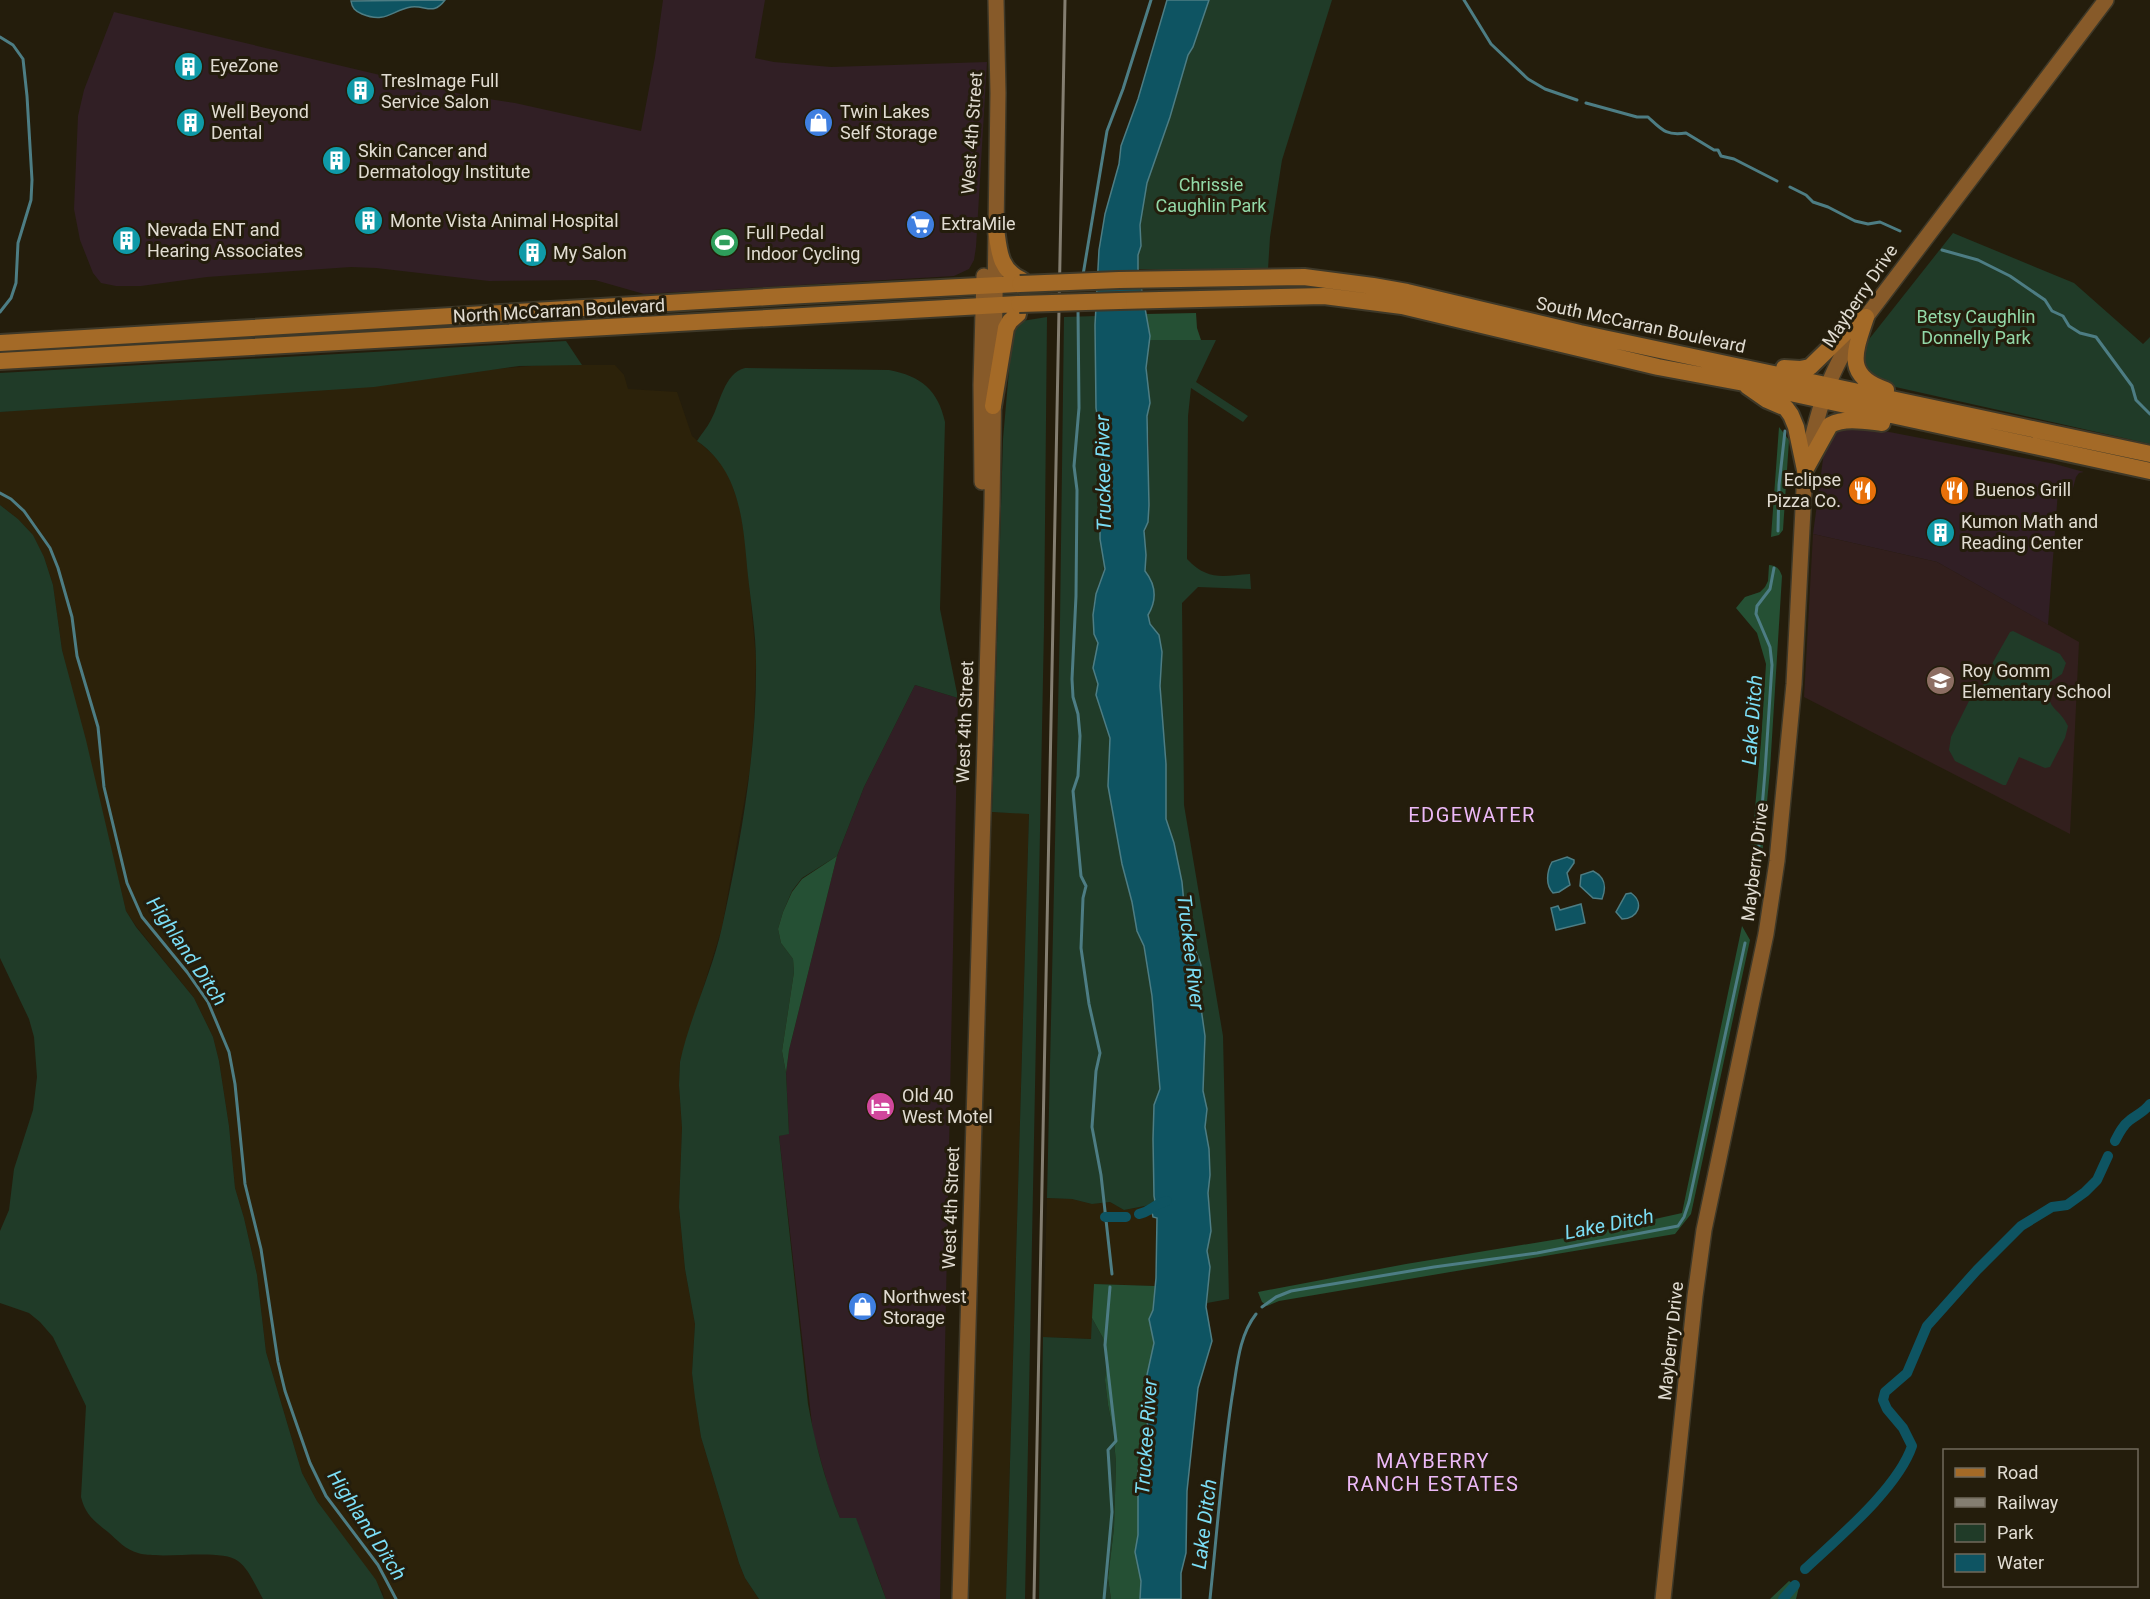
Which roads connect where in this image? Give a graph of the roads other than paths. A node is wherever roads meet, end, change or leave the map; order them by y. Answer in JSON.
{"nodes":[{"id":1,"x":996,"y":0,"type":"edge"},
{"id":2,"x":2106,"y":0,"type":"edge"},
{"id":3,"x":997,"y":62,"type":"junction"},
{"id":4,"x":996,"y":228,"type":"junction"},
{"id":5,"x":1021,"y":282,"type":"junction"},
{"id":6,"x":1062,"y":283,"type":"joint"},
{"id":7,"x":989,"y":285,"type":"junction"},
{"id":8,"x":1119,"y":301,"type":"joint"},
{"id":9,"x":654,"y":305,"type":"junction"},
{"id":10,"x":988,"y":305,"type":"junction"},
{"id":11,"x":1019,"y":309,"type":"junction"},
{"id":12,"x":1866,"y":317,"type":"junction"},
{"id":13,"x":657,"y":326,"type":"junction"},
{"id":14,"x":0,"y":343,"type":"edge"},
{"id":15,"x":0,"y":361,"type":"edge"},
{"id":16,"x":1746,"y":375,"type":"junction"},
{"id":17,"x":1825,"y":394,"type":"junction"},
{"id":18,"x":993,"y":406,"type":"junction"},
{"id":19,"x":1952,"y":411,"type":"junction"},
{"id":20,"x":1950,"y":429,"type":"junction"},
{"id":21,"x":2073,"y":437,"type":"junction"},
{"id":22,"x":2150,"y":454,"type":"edge"},
{"id":23,"x":2070,"y":455,"type":"junction"},
{"id":24,"x":1805,"y":470,"type":"junction"},
{"id":25,"x":2150,"y":471,"type":"edge"},
{"id":26,"x":987,"y":638,"type":"junction"},
{"id":27,"x":960,"y":1599,"type":"edge"},
{"id":28,"x":1663,"y":1599,"type":"edge"}],
"edges":[{"from":1,"to":3,"type":"main road","name":"West 4th Street"},
{"from":2,"to":12,"type":"main road","name":"Mayberry Drive"},
{"from":3,"to":4,"type":"main road","name":"West 4th Street"},
{"from":3,"to":7,"type":"main road","name":"West 4th Street"},
{"from":4,"to":5,"type":"main road"},
{"from":4,"to":7,"type":"main road","name":"West 4th Street"},
{"from":5,"to":6,"type":"main road","name":"North McCarran Boulevard","bridge":true},
{"from":5,"to":7,"type":"main road","name":"North McCarran Boulevard"},
{"from":6,"to":16,"type":"main road","name":"South McCarran Boulevard","bridge":true},
{"from":7,"to":9,"type":"main road","name":"North McCarran Boulevard"},
{"from":7,"to":10,"type":"main road","name":"West 4th Street"},
{"from":8,"to":11,"type":"main road","name":"North McCarran Boulevard","bridge":true},
{"from":8,"to":16,"type":"main road","name":"South McCarran Boulevard"},
{"from":9,"to":13,"type":"main road"},
{"from":9,"to":14,"type":"main road","name":"North McCarran Boulevard"},
{"from":10,"to":11,"type":"main road","name":"North McCarran Boulevard"},
{"from":10,"to":13,"type":"main road","name":"North McCarran Boulevard"},
{"from":10,"to":18,"type":"main road","name":"West 4th Street"},
{"from":10,"to":26,"type":"main road","name":"West 4th Street"},
{"from":11,"to":18,"type":"main road"},
{"from":12,"to":16,"type":"main road"},
{"from":12,"to":17,"type":"main road","name":"Mayberry Drive"},
{"from":12,"to":19,"type":"main road"},
{"from":13,"to":15,"type":"main road","name":"North McCarran Boulevard"},
{"from":16,"to":17,"type":"main road","name":"South McCarran Boulevard"},
{"from":16,"to":24,"type":"main road"},
{"from":17,"to":19,"type":"main road","name":"South McCarran Boulevard"},
{"from":17,"to":20,"type":"main road","name":"South McCarran Boulevard"},
{"from":17,"to":24,"type":"main road","name":"Mayberry Drive"},
{"from":18,"to":26,"type":"main road","name":"West 4th Street"},
{"from":19,"to":21,"type":"main road","name":"South McCarran Boulevard"},
{"from":20,"to":23,"type":"main road","name":"South McCarran Boulevard"},
{"from":20,"to":24,"type":"main road"},
{"from":21,"to":22,"type":"main road","name":"South McCarran Boulevard"},
{"from":21,"to":23,"type":"main road"},
{"from":23,"to":25,"type":"main road","name":"South McCarran Boulevard"},
{"from":24,"to":28,"type":"main road","name":"Mayberry Drive"},
{"from":26,"to":27,"type":"main road","name":"West 4th Street"}]}
